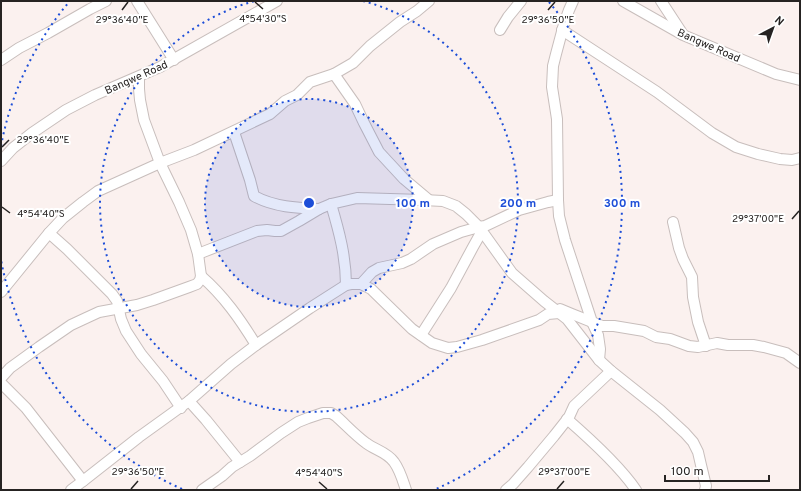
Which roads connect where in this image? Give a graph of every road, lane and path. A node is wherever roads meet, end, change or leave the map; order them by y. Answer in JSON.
{"nodes":[{"id":1,"x":106,"y":1,"type":"edge"},
{"id":2,"x":137,"y":1,"type":"edge"},
{"id":3,"x":277,"y":1,"type":"edge"},
{"id":4,"x":429,"y":1,"type":"edge"},
{"id":5,"x":521,"y":1,"type":"edge"},
{"id":6,"x":574,"y":1,"type":"edge"},
{"id":7,"x":623,"y":1,"type":"edge"},
{"id":8,"x":661,"y":1,"type":"edge"},
{"id":9,"x":500,"y":30,"type":"dead end"},
{"id":10,"x":562,"y":30,"type":"junction"},
{"id":11,"x":683,"y":35,"type":"junction"},
{"id":12,"x":1,"y":60,"type":"edge"},
{"id":13,"x":174,"y":60,"type":"junction"},
{"id":14,"x":334,"y":74,"type":"junction"},
{"id":15,"x":139,"y":77,"type":"junction"},
{"id":16,"x":800,"y":80,"type":"edge"},
{"id":17,"x":234,"y":132,"type":"junction"},
{"id":18,"x":800,"y":158,"type":"edge"},
{"id":19,"x":1,"y":161,"type":"edge"},
{"id":20,"x":160,"y":163,"type":"junction"},
{"id":21,"x":429,"y":200,"type":"junction"},
{"id":22,"x":558,"y":200,"type":"junction"},
{"id":23,"x":330,"y":204,"type":"junction"},
{"id":24,"x":319,"y":209,"type":"junction"},
{"id":25,"x":674,"y":222,"type":"dead end"},
{"id":26,"x":481,"y":229,"type":"junction"},
{"id":27,"x":48,"y":233,"type":"junction"},
{"id":28,"x":198,"y":254,"type":"junction"},
{"id":29,"x":201,"y":276,"type":"junction"},
{"id":30,"x":361,"y":284,"type":"junction"},
{"id":31,"x":346,"y":285,"type":"junction"},
{"id":32,"x":1,"y":292,"type":"edge"},
{"id":33,"x":584,"y":299,"type":"junction"},
{"id":34,"x":544,"y":301,"type":"junction"},
{"id":35,"x":119,"y":308,"type":"junction"},
{"id":36,"x":559,"y":313,"type":"junction"},
{"id":37,"x":572,"y":314,"type":"junction"},
{"id":38,"x":539,"y":320,"type":"junction"},
{"id":39,"x":592,"y":322,"type":"junction"},
{"id":40,"x":421,"y":336,"type":"junction"},
{"id":41,"x":256,"y":344,"type":"junction"},
{"id":42,"x":706,"y":346,"type":"junction"},
{"id":43,"x":599,"y":360,"type":"junction"},
{"id":44,"x":800,"y":363,"type":"edge"},
{"id":45,"x":611,"y":371,"type":"junction"},
{"id":46,"x":1,"y":378,"type":"edge"},
{"id":47,"x":1,"y":383,"type":"edge"},
{"id":48,"x":190,"y":401,"type":"junction"},
{"id":49,"x":181,"y":408,"type":"junction"},
{"id":50,"x":567,"y":419,"type":"junction"},
{"id":51,"x":240,"y":462,"type":"junction"},
{"id":52,"x":83,"y":481,"type":"junction"},
{"id":53,"x":71,"y":490,"type":"edge"},
{"id":54,"x":202,"y":490,"type":"edge"},
{"id":55,"x":406,"y":490,"type":"edge"},
{"id":56,"x":506,"y":490,"type":"edge"},
{"id":57,"x":636,"y":490,"type":"edge"},
{"id":58,"x":705,"y":490,"type":"edge"}],
"edges":[{"from":1,"to":12,"type":"street"},
{"from":2,"to":13,"type":"street"},
{"from":3,"to":13,"type":"street","name":"Bangwe Road"},
{"from":4,"to":14,"type":"street"},
{"from":5,"to":9,"type":"street"},
{"from":6,"to":10,"type":"street"},
{"from":7,"to":11,"type":"street","name":"Bangwe Road"},
{"from":8,"to":11,"type":"street"},
{"from":10,"to":18,"type":"street"},
{"from":10,"to":22,"type":"street"},
{"from":11,"to":16,"type":"street","name":"Bangwe Road"},
{"from":13,"to":15,"type":"street","name":"Bangwe Road"},
{"from":14,"to":17,"type":"street"},
{"from":14,"to":21,"type":"street"},
{"from":15,"to":19,"type":"street","name":"Bangwe Road"},
{"from":15,"to":20,"type":"street"},
{"from":17,"to":20,"type":"street"},
{"from":17,"to":24,"type":"street"},
{"from":20,"to":27,"type":"street"},
{"from":20,"to":28,"type":"street"},
{"from":21,"to":23,"type":"street"},
{"from":21,"to":26,"type":"street"},
{"from":22,"to":26,"type":"street"},
{"from":22,"to":33,"type":"street"},
{"from":23,"to":24,"type":"street"},
{"from":23,"to":31,"type":"street"},
{"from":24,"to":28,"type":"street"},
{"from":25,"to":42,"type":"street"},
{"from":26,"to":30,"type":"street"},
{"from":26,"to":34,"type":"street"},
{"from":26,"to":40,"type":"street"},
{"from":27,"to":32,"type":"street"},
{"from":27,"to":35,"type":"street"},
{"from":28,"to":29,"type":"street"},
{"from":29,"to":35,"type":"street"},
{"from":29,"to":41,"type":"street"},
{"from":30,"to":31,"type":"street"},
{"from":30,"to":40,"type":"street"},
{"from":31,"to":41,"type":"street"},
{"from":33,"to":37,"type":"street"},
{"from":33,"to":39,"type":"street"},
{"from":34,"to":36,"type":"street"},
{"from":34,"to":37,"type":"street"},
{"from":34,"to":38,"type":"street"},
{"from":35,"to":46,"type":"street"},
{"from":35,"to":49,"type":"street"},
{"from":36,"to":38,"type":"street"},
{"from":36,"to":43,"type":"street"},
{"from":37,"to":39,"type":"street"},
{"from":38,"to":40,"type":"street"},
{"from":39,"to":42,"type":"street"},
{"from":39,"to":43,"type":"street"},
{"from":41,"to":48,"type":"street"},
{"from":42,"to":44,"type":"street"},
{"from":43,"to":45,"type":"street"},
{"from":45,"to":50,"type":"street"},
{"from":45,"to":58,"type":"street"},
{"from":47,"to":52,"type":"street"},
{"from":48,"to":49,"type":"street"},
{"from":48,"to":51,"type":"street"},
{"from":49,"to":52,"type":"street"},
{"from":50,"to":56,"type":"street"},
{"from":50,"to":57,"type":"street"},
{"from":51,"to":54,"type":"street"},
{"from":51,"to":55,"type":"street"},
{"from":52,"to":53,"type":"street"}]}
